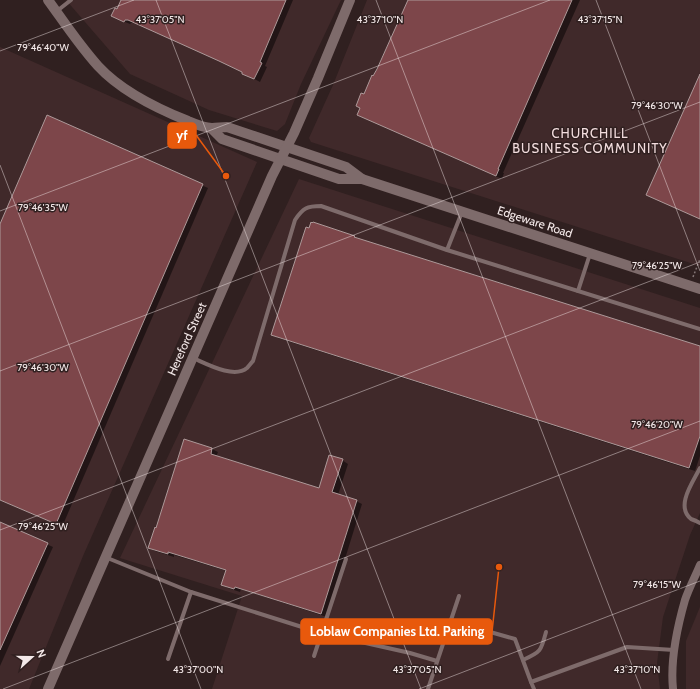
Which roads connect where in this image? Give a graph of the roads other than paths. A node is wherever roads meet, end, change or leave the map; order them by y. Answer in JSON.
{"nodes":[{"id":1,"x":48,"y":0,"type":"edge"},
{"id":2,"x":71,"y":0,"type":"edge"},
{"id":3,"x":350,"y":0,"type":"edge"},
{"id":4,"x":56,"y":12,"type":"junction"},
{"id":5,"x":211,"y":128,"type":"junction"},
{"id":6,"x":286,"y":147,"type":"junction"},
{"id":7,"x":280,"y":159,"type":"junction"},
{"id":8,"x":362,"y":179,"type":"junction"},
{"id":9,"x":462,"y":212,"type":"junction"},
{"id":10,"x":447,"y":250,"type":"junction"},
{"id":11,"x":590,"y":253,"type":"junction"},
{"id":12,"x":700,"y":289,"type":"edge"},
{"id":13,"x":578,"y":291,"type":"junction"},
{"id":14,"x":700,"y":329,"type":"edge"},
{"id":15,"x":193,"y":358,"type":"junction"},
{"id":16,"x":700,"y":468,"type":"edge"},
{"id":17,"x":700,"y":523,"type":"edge"},
{"id":18,"x":105,"y":557,"type":"junction"},
{"id":19,"x":346,"y":559,"type":"dead end"},
{"id":20,"x":700,"y":566,"type":"edge"},
{"id":21,"x":191,"y":592,"type":"junction"},
{"id":22,"x":459,"y":596,"type":"dead end"},
{"id":23,"x":451,"y":620,"type":"junction"},
{"id":24,"x":546,"y":632,"type":"dead end"},
{"id":25,"x":321,"y":633,"type":"junction"},
{"id":26,"x":675,"y":650,"type":"junction"},
{"id":27,"x":314,"y":656,"type":"dead end"},
{"id":28,"x":168,"y":659,"type":"dead end"},
{"id":29,"x":523,"y":660,"type":"junction"},
{"id":30,"x":437,"y":661,"type":"junction"},
{"id":31,"x":531,"y":682,"type":"junction"},
{"id":32,"x":48,"y":689,"type":"edge"},
{"id":33,"x":428,"y":689,"type":"edge"},
{"id":34,"x":534,"y":689,"type":"edge"},
{"id":35,"x":673,"y":689,"type":"edge"}],
"edges":[{"from":1,"to":4,"type":"street","name":"Edgeware Road"},
{"from":2,"to":4,"type":"lane"},
{"from":3,"to":6,"type":"street","name":"Hereford Street"},
{"from":4,"to":5,"type":"street","name":"Edgeware Road"},
{"from":5,"to":6,"type":"street","name":"Edgeware Road"},
{"from":5,"to":7,"type":"street","name":"Edgeware Road"},
{"from":6,"to":7,"type":"street","name":"Hereford Street"},
{"from":6,"to":8,"type":"street","name":"Edgeware Road"},
{"from":7,"to":8,"type":"street","name":"Edgeware Road"},
{"from":7,"to":15,"type":"street","name":"Hereford Street"},
{"from":8,"to":9,"type":"street","name":"Edgeware Road"},
{"from":9,"to":10,"type":"lane"},
{"from":9,"to":11,"type":"street","name":"Edgeware Road"},
{"from":10,"to":13,"type":"lane"},
{"from":10,"to":15,"type":"lane"},
{"from":11,"to":12,"type":"street","name":"Edgeware Road"},
{"from":11,"to":13,"type":"lane"},
{"from":13,"to":14,"type":"lane"},
{"from":15,"to":18,"type":"street","name":"Hereford Street"},
{"from":16,"to":17,"type":"lane"},
{"from":18,"to":21,"type":"lane"},
{"from":18,"to":32,"type":"street","name":"Hereford Street"},
{"from":19,"to":25,"type":"lane"},
{"from":20,"to":26,"type":"street"},
{"from":21,"to":25,"type":"lane"},
{"from":21,"to":28,"type":"lane"},
{"from":22,"to":23,"type":"lane"},
{"from":23,"to":29,"type":"lane"},
{"from":23,"to":30,"type":"lane"},
{"from":24,"to":29,"type":"lane"},
{"from":25,"to":27,"type":"lane"},
{"from":25,"to":30,"type":"lane"},
{"from":26,"to":31,"type":"lane"},
{"from":26,"to":35,"type":"street"},
{"from":29,"to":31,"type":"lane"},
{"from":30,"to":33,"type":"lane"},
{"from":31,"to":34,"type":"lane"}]}
